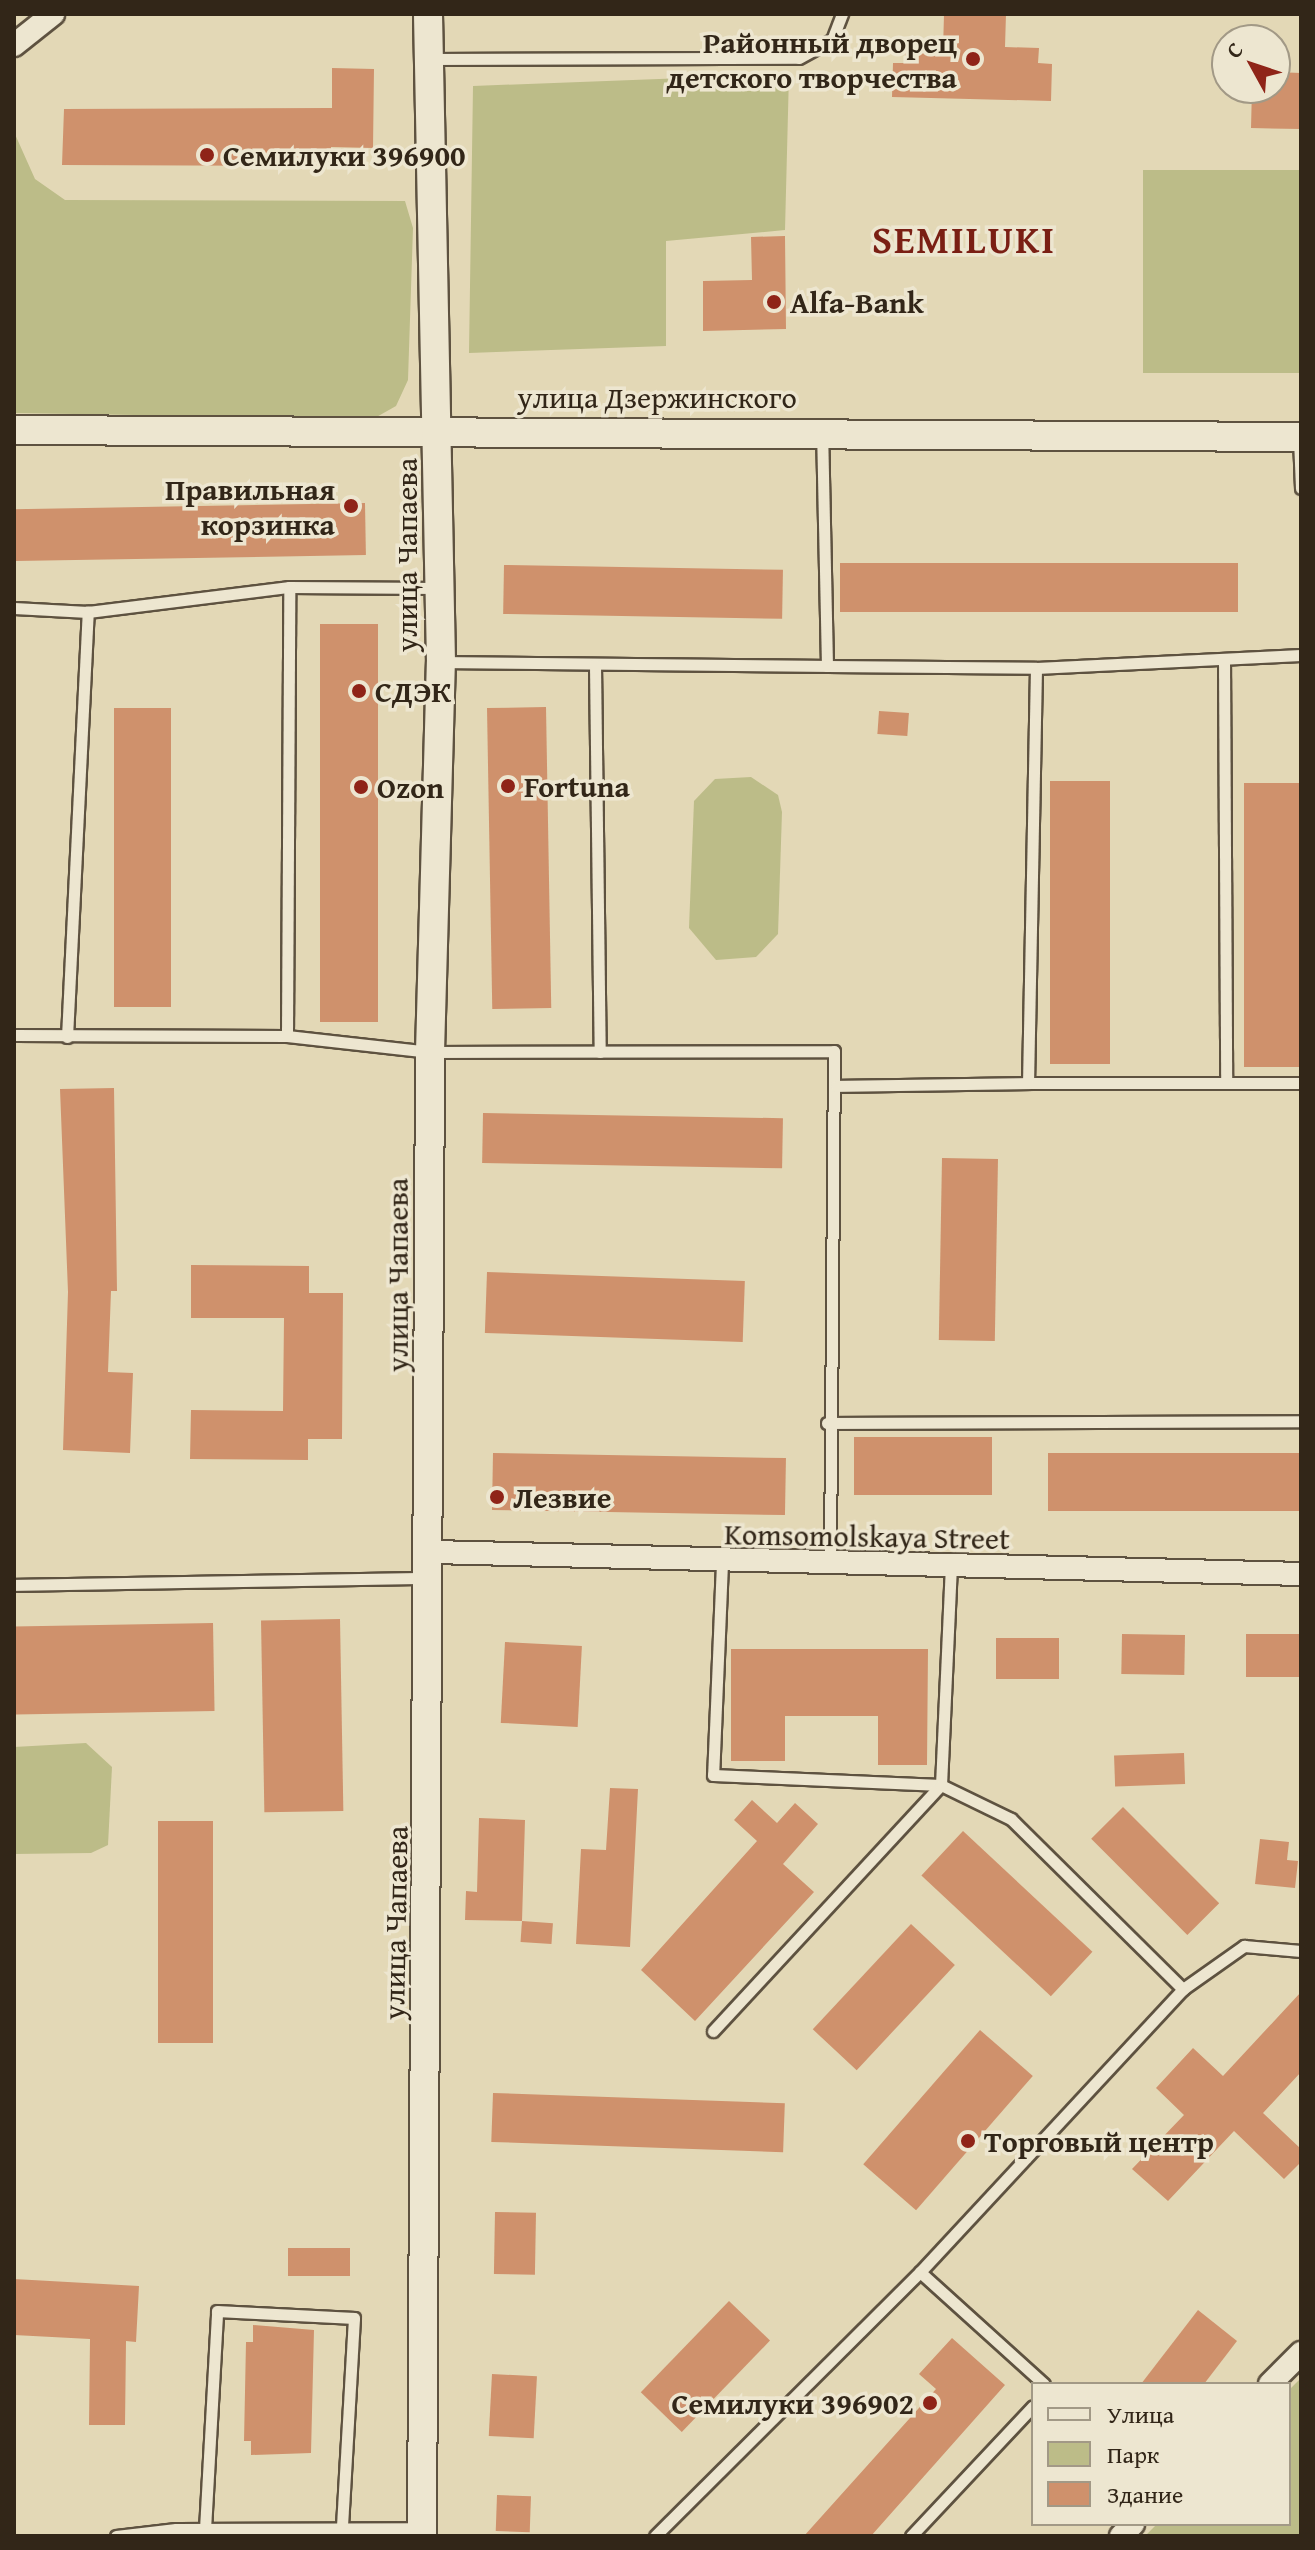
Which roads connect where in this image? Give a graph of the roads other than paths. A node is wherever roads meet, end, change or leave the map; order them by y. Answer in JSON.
{"nodes":[{"id":1,"x":428,"y":14,"type":"edge"},
{"id":2,"x":842,"y":14,"type":"edge"},
{"id":3,"x":50,"y":19,"type":"edge"},
{"id":4,"x":14,"y":45,"type":"edge"},
{"id":5,"x":429,"y":59,"type":"junction"},
{"id":6,"x":14,"y":430,"type":"edge"},
{"id":7,"x":822,"y":430,"type":"junction"},
{"id":8,"x":440,"y":432,"type":"junction"},
{"id":9,"x":1300,"y":437,"type":"edge"},
{"id":10,"x":1301,"y":488,"type":"edge"},
{"id":11,"x":289,"y":587,"type":"junction"},
{"id":12,"x":440,"y":588,"type":"junction"},
{"id":13,"x":14,"y":608,"type":"edge"},
{"id":14,"x":88,"y":612,"type":"junction"},
{"id":15,"x":1301,"y":655,"type":"edge"},
{"id":16,"x":1224,"y":659,"type":"junction"},
{"id":17,"x":441,"y":662,"type":"junction"},
{"id":18,"x":595,"y":665,"type":"junction"},
{"id":19,"x":827,"y":666,"type":"junction"},
{"id":20,"x":1036,"y":668,"type":"junction"},
{"id":21,"x":14,"y":1035,"type":"edge"},
{"id":22,"x":287,"y":1036,"type":"junction"},
{"id":23,"x":67,"y":1037,"type":"junction"},
{"id":24,"x":430,"y":1052,"type":"junction"},
{"id":25,"x":600,"y":1052,"type":"junction"},
{"id":26,"x":1028,"y":1083,"type":"junction"},
{"id":27,"x":1226,"y":1083,"type":"junction"},
{"id":28,"x":1301,"y":1083,"type":"edge"},
{"id":29,"x":836,"y":1086,"type":"junction"},
{"id":30,"x":1301,"y":1421,"type":"edge"},
{"id":31,"x":827,"y":1423,"type":"junction"},
{"id":32,"x":722,"y":1563,"type":"junction"},
{"id":33,"x":432,"y":1565,"type":"junction"},
{"id":34,"x":830,"y":1567,"type":"junction"},
{"id":35,"x":951,"y":1568,"type":"junction"},
{"id":36,"x":1301,"y":1574,"type":"edge"},
{"id":37,"x":14,"y":1585,"type":"edge"},
{"id":38,"x":941,"y":1785,"type":"junction"},
{"id":39,"x":1301,"y":1951,"type":"edge"},
{"id":40,"x":1183,"y":1989,"type":"junction"},
{"id":41,"x":713,"y":2031,"type":"dead end"},
{"id":42,"x":920,"y":2272,"type":"junction"},
{"id":43,"x":1301,"y":2353,"type":"edge"},
{"id":44,"x":1042,"y":2382,"type":"edge"},
{"id":45,"x":1272,"y":2382,"type":"edge"},
{"id":46,"x":1031,"y":2408,"type":"edge"},
{"id":47,"x":342,"y":2528,"type":"junction"},
{"id":48,"x":205,"y":2529,"type":"junction"},
{"id":49,"x":172,"y":2532,"type":"edge"},
{"id":50,"x":422,"y":2532,"type":"edge"},
{"id":51,"x":116,"y":2536,"type":"edge"},
{"id":52,"x":655,"y":2536,"type":"edge"},
{"id":53,"x":911,"y":2536,"type":"edge"}],
"edges":[{"from":1,"to":5,"type":"street","name":"улица Чапаева"},
{"from":2,"to":5,"type":"lane"},
{"from":3,"to":4,"type":"street"},
{"from":5,"to":8,"type":"street","name":"улица Чапаева"},
{"from":6,"to":8,"type":"street","name":"улица Дзержинского"},
{"from":7,"to":8,"type":"street","name":"улица Дзержинского"},
{"from":7,"to":9,"type":"street","name":"улица Дзержинского"},
{"from":7,"to":19,"type":"lane"},
{"from":8,"to":12,"type":"street","name":"улица Чапаева"},
{"from":9,"to":10,"type":"lane"},
{"from":11,"to":12,"type":"lane"},
{"from":11,"to":14,"type":"lane"},
{"from":11,"to":22,"type":"lane"},
{"from":12,"to":17,"type":"street","name":"улица Чапаева"},
{"from":13,"to":14,"type":"lane"},
{"from":14,"to":23,"type":"lane"},
{"from":15,"to":16,"type":"lane"},
{"from":16,"to":20,"type":"lane"},
{"from":16,"to":27,"type":"lane"},
{"from":17,"to":18,"type":"lane"},
{"from":17,"to":24,"type":"street","name":"улица Чапаева"},
{"from":18,"to":19,"type":"lane"},
{"from":18,"to":25,"type":"lane"},
{"from":19,"to":20,"type":"lane"},
{"from":20,"to":26,"type":"lane"},
{"from":21,"to":23,"type":"lane"},
{"from":22,"to":23,"type":"lane"},
{"from":22,"to":24,"type":"lane"},
{"from":24,"to":25,"type":"lane"},
{"from":24,"to":33,"type":"street","name":"улица Чапаева"},
{"from":25,"to":29,"type":"lane"},
{"from":26,"to":27,"type":"lane"},
{"from":26,"to":29,"type":"lane"},
{"from":27,"to":28,"type":"lane"},
{"from":29,"to":31,"type":"lane"},
{"from":30,"to":31,"type":"lane"},
{"from":31,"to":34,"type":"lane"},
{"from":32,"to":33,"type":"street","name":"Komsomolskaya Street"},
{"from":32,"to":34,"type":"street","name":"Komsomolskaya Street"},
{"from":32,"to":38,"type":"lane"},
{"from":33,"to":37,"type":"lane"},
{"from":33,"to":50,"type":"street","name":"улица Чапаева"},
{"from":34,"to":35,"type":"street","name":"Komsomolskaya Street"},
{"from":35,"to":36,"type":"street","name":"Komsomolskaya Street"},
{"from":35,"to":38,"type":"lane"},
{"from":38,"to":40,"type":"lane"},
{"from":38,"to":41,"type":"lane"},
{"from":39,"to":40,"type":"lane"},
{"from":40,"to":42,"type":"lane"},
{"from":42,"to":44,"type":"lane"},
{"from":42,"to":52,"type":"lane"},
{"from":43,"to":45,"type":"street"},
{"from":46,"to":53,"type":"lane"},
{"from":47,"to":48,"type":"lane"},
{"from":47,"to":48,"type":"lane"},
{"from":47,"to":50,"type":"lane"},
{"from":48,"to":49,"type":"lane"},
{"from":49,"to":51,"type":"lane"}]}
